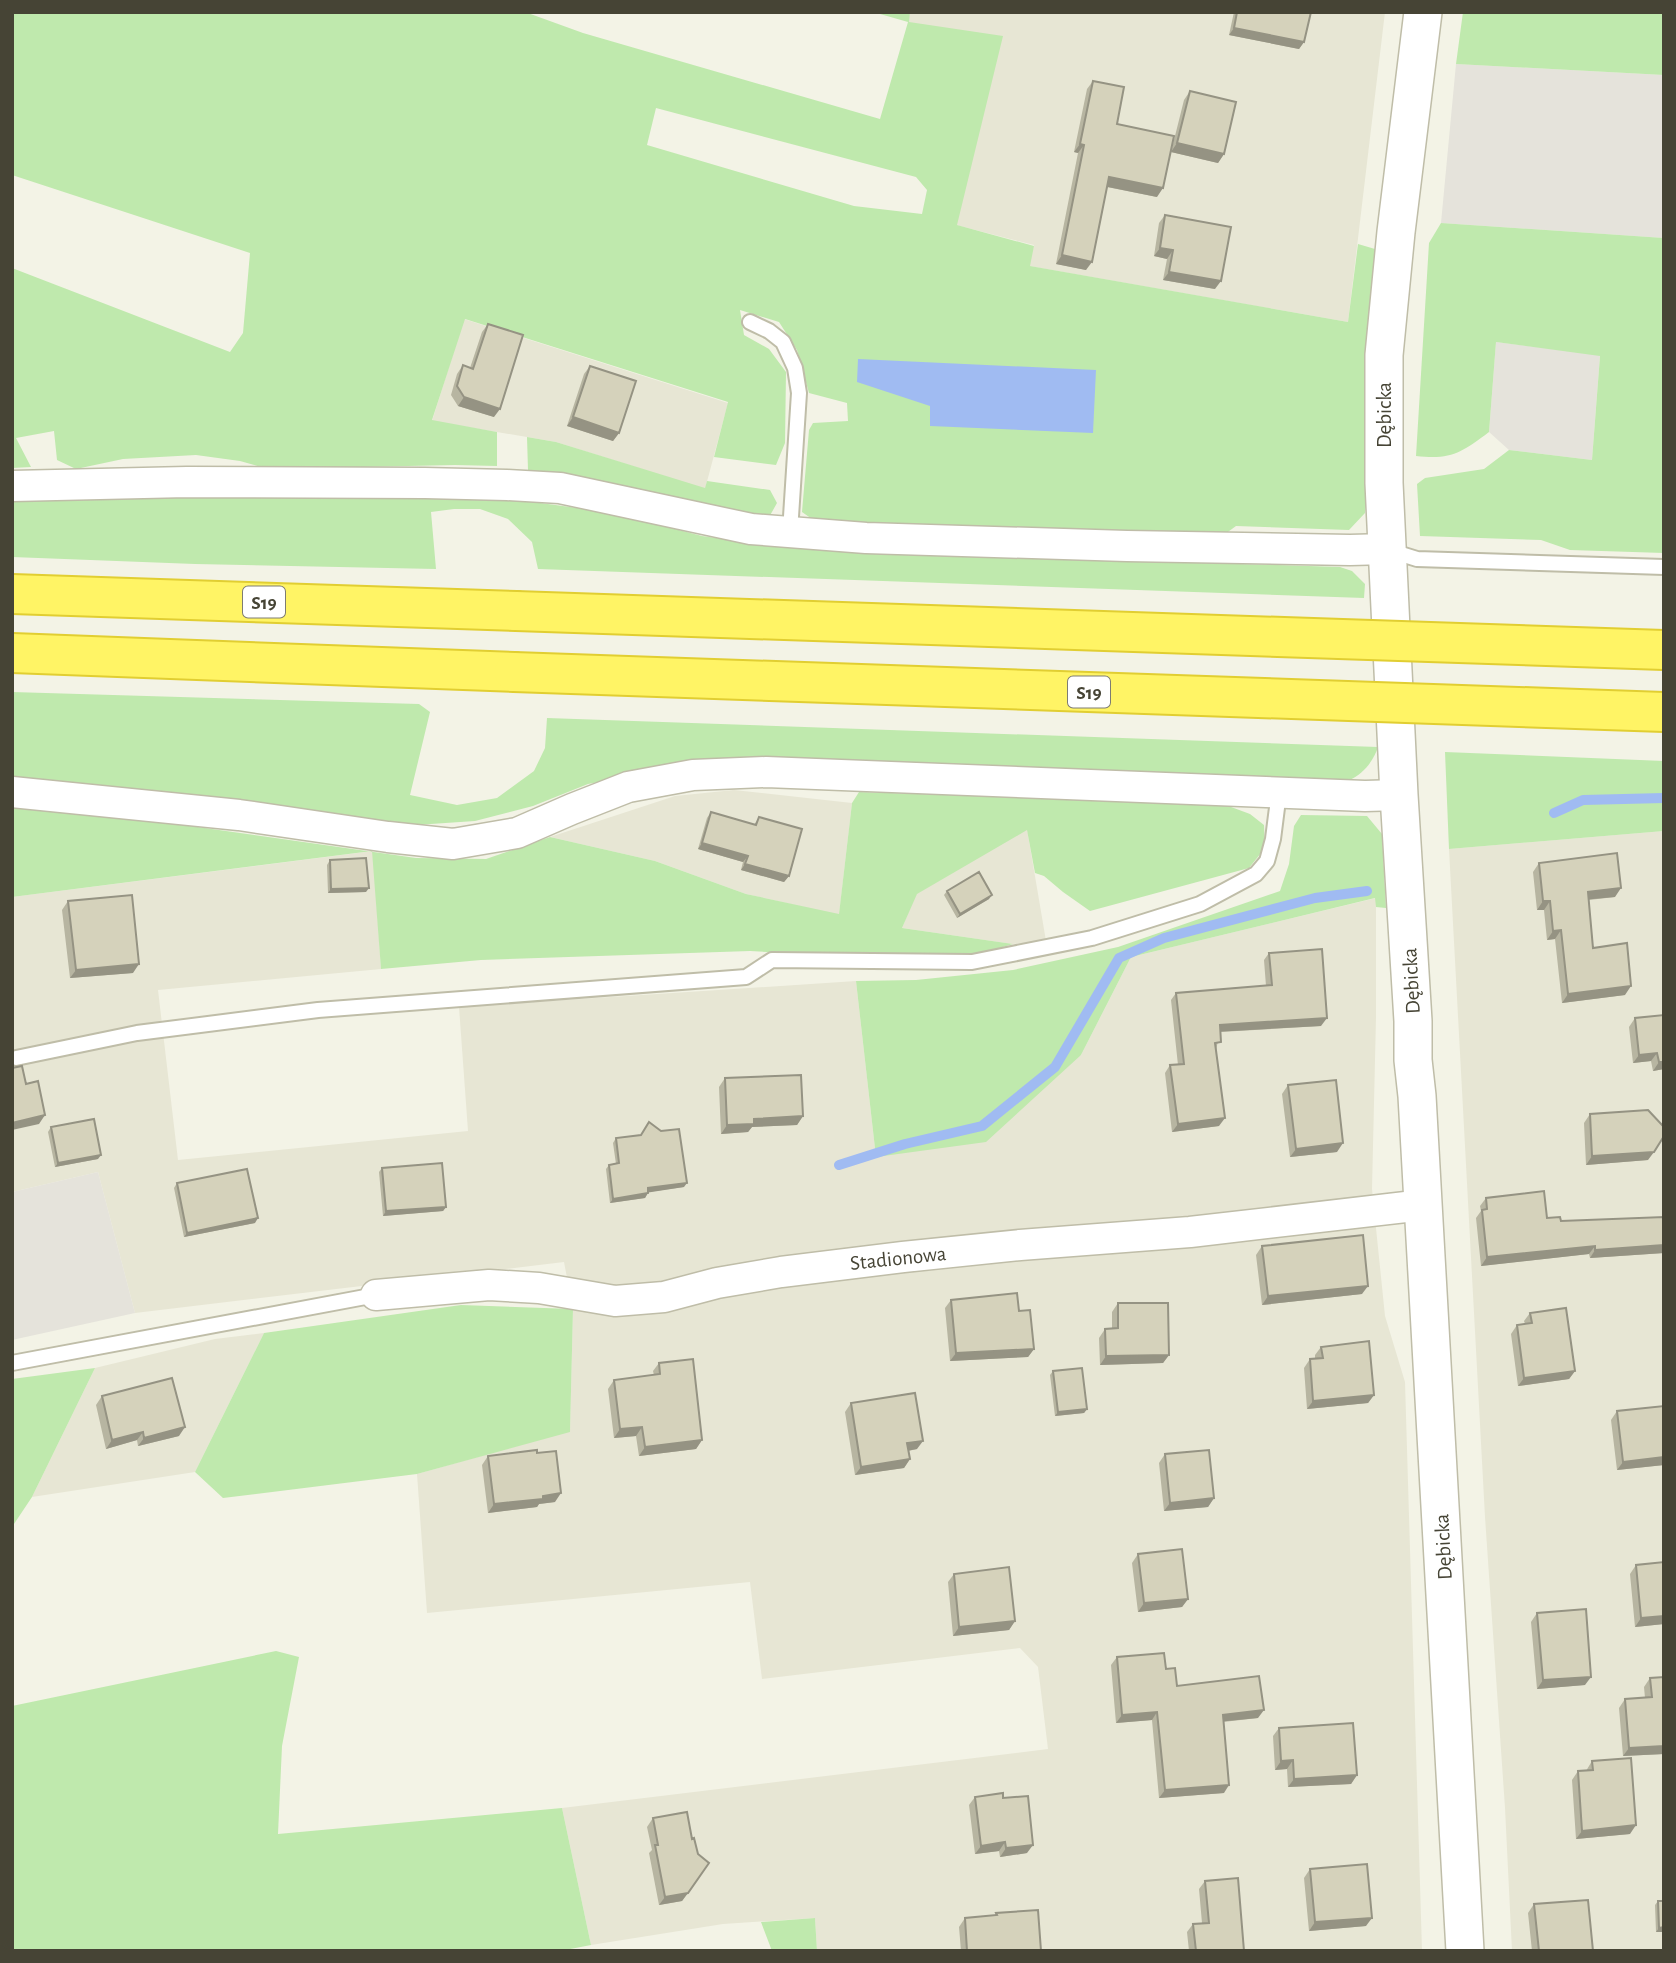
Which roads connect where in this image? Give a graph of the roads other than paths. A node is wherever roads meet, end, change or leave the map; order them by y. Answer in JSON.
{"nodes":[{"id":1,"x":1423,"y":12,"type":"edge"},
{"id":2,"x":750,"y":322,"type":"dead end"},
{"id":3,"x":12,"y":486,"type":"edge"},
{"id":4,"x":790,"y":532,"type":"junction"},
{"id":5,"x":1387,"y":549,"type":"junction"},
{"id":6,"x":1664,"y":567,"type":"edge"},
{"id":7,"x":12,"y":594,"type":"edge"},
{"id":8,"x":1664,"y":650,"type":"edge"},
{"id":9,"x":12,"y":653,"type":"edge"},
{"id":10,"x":1664,"y":712,"type":"edge"},
{"id":11,"x":12,"y":792,"type":"edge"},
{"id":12,"x":1279,"y":792,"type":"junction"},
{"id":13,"x":1399,"y":795,"type":"junction"},
{"id":14,"x":16,"y":1058,"type":"dead end"},
{"id":15,"x":1423,"y":1205,"type":"junction"},
{"id":16,"x":376,"y":1294,"type":"joint"},
{"id":17,"x":12,"y":1363,"type":"edge"},
{"id":18,"x":1465,"y":1951,"type":"edge"}],
"edges":[{"from":1,"to":5,"type":"street","name":"Dębicka"},
{"from":2,"to":4,"type":"lane"},
{"from":3,"to":4,"type":"street"},
{"from":4,"to":5,"type":"street"},
{"from":5,"to":6,"type":"lane"},
{"from":5,"to":13,"type":"street","name":"Dębicka"},
{"from":7,"to":8,"type":"highway","number":"S19","bridge":true},
{"from":9,"to":10,"type":"highway","number":"S19","bridge":true},
{"from":11,"to":12,"type":"street"},
{"from":12,"to":13,"type":"street"},
{"from":12,"to":14,"type":"lane"},
{"from":13,"to":15,"type":"street","name":"Dębicka"},
{"from":15,"to":16,"type":"street","name":"Stadionowa"},
{"from":15,"to":18,"type":"street","name":"Dębicka"},
{"from":16,"to":17,"type":"lane"}]}
